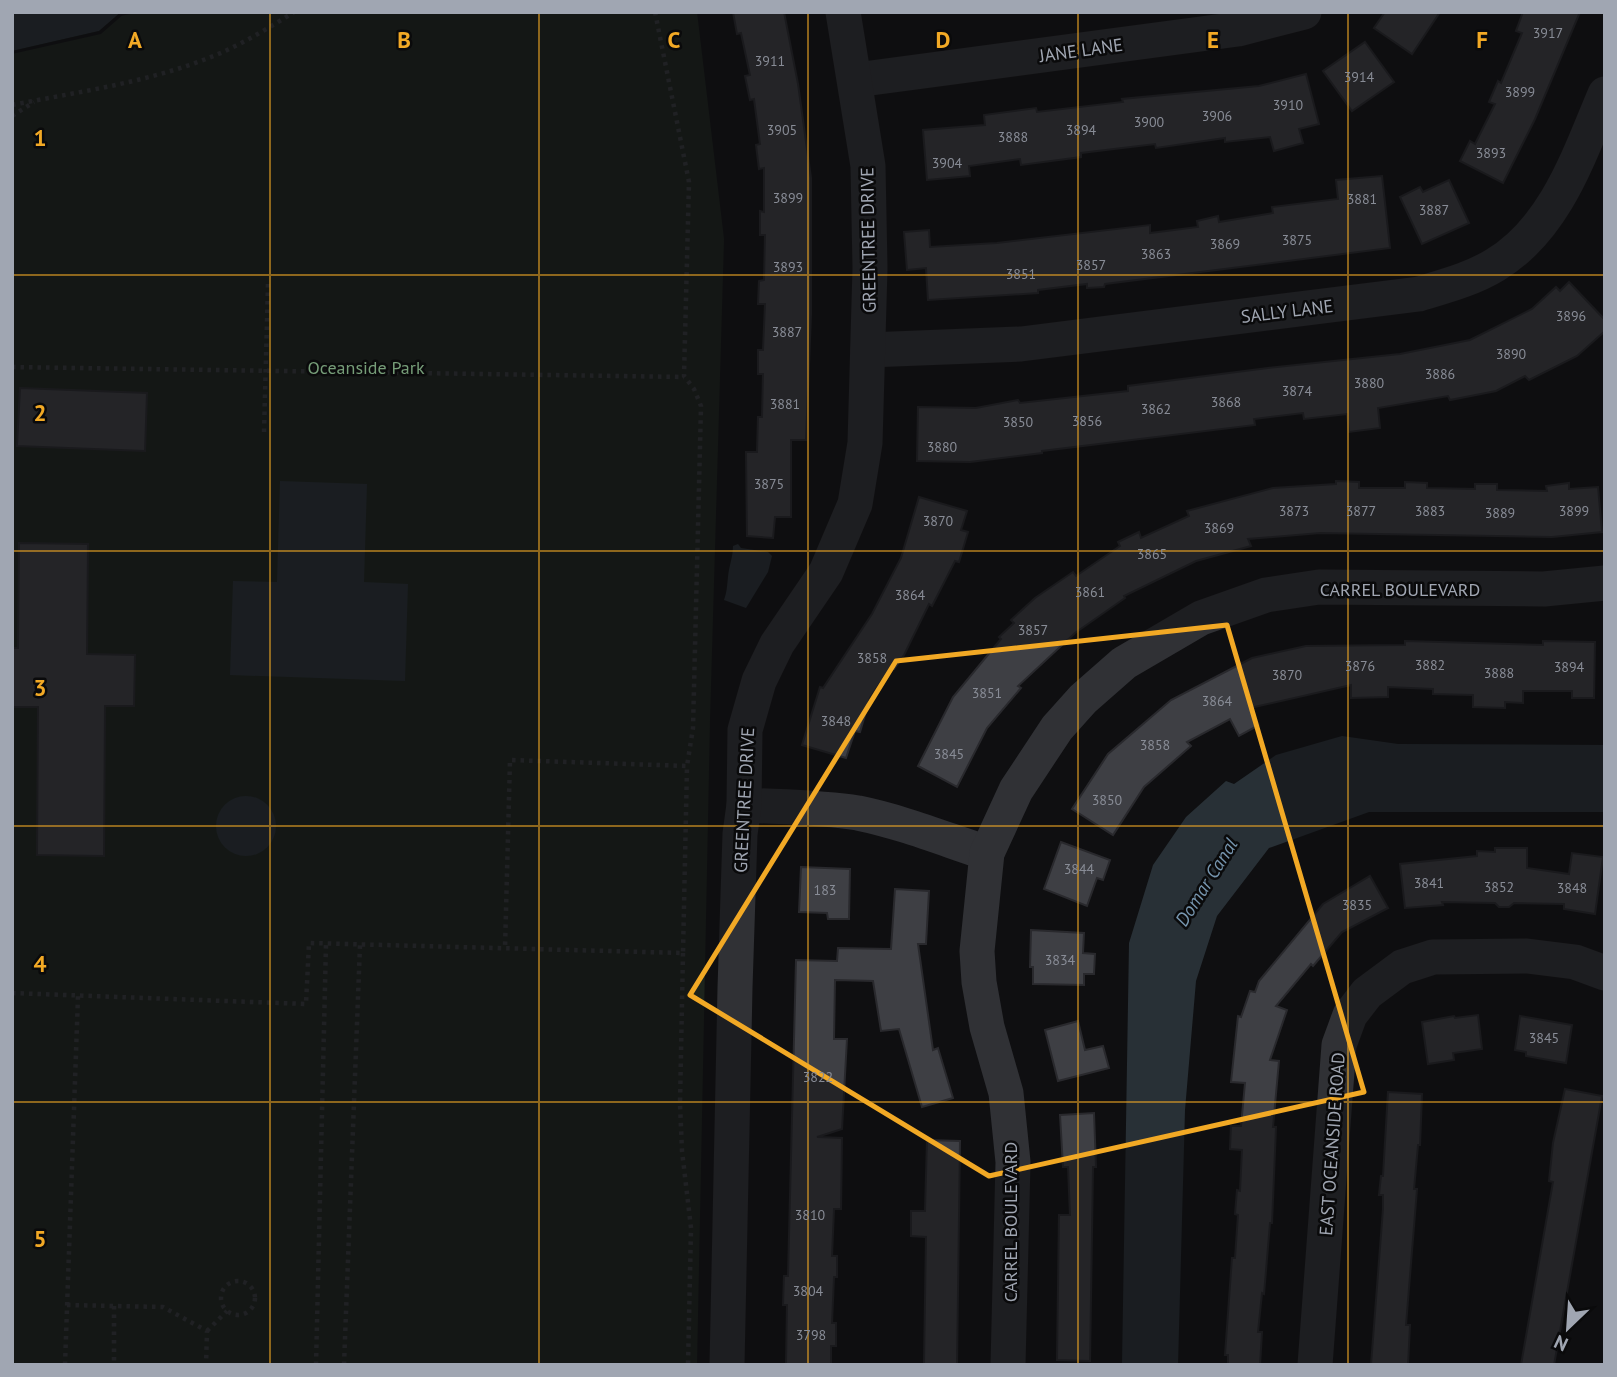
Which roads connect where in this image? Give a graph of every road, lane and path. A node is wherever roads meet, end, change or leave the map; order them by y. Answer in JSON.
{"nodes":[{"id":1,"x":294,"y":12,"type":"edge"},
{"id":2,"x":655,"y":12,"type":"edge"},
{"id":3,"x":843,"y":12,"type":"edge"},
{"id":4,"x":1304,"y":12,"type":"edge"},
{"id":5,"x":856,"y":80,"type":"junction"},
{"id":6,"x":1605,"y":94,"type":"edge"},
{"id":7,"x":38,"y":100,"type":"junction"},
{"id":8,"x":12,"y":105,"type":"edge"},
{"id":9,"x":12,"y":116,"type":"edge"},
{"id":10,"x":268,"y":284,"type":"dead end"},
{"id":11,"x":868,"y":351,"type":"junction"},
{"id":12,"x":14,"y":366,"type":"edge"},
{"id":13,"x":264,"y":371,"type":"junction"},
{"id":14,"x":685,"y":377,"type":"junction"},
{"id":15,"x":264,"y":432,"type":"dead end"},
{"id":16,"x":1605,"y":583,"type":"edge"},
{"id":17,"x":687,"y":766,"type":"junction"},
{"id":18,"x":744,"y":805,"type":"junction"},
{"id":19,"x":987,"y":853,"type":"junction"},
{"id":20,"x":326,"y":944,"type":"junction"},
{"id":21,"x":360,"y":945,"type":"junction"},
{"id":22,"x":505,"y":948,"type":"junction"},
{"id":23,"x":682,"y":953,"type":"junction"},
{"id":24,"x":1605,"y":973,"type":"edge"},
{"id":25,"x":12,"y":993,"type":"edge"},
{"id":26,"x":78,"y":996,"type":"junction"},
{"id":27,"x":67,"y":1306,"type":"junction"},
{"id":28,"x":114,"y":1306,"type":"junction"},
{"id":29,"x":227,"y":1311,"type":"junction"},
{"id":30,"x":206,"y":1331,"type":"junction"},
{"id":31,"x":65,"y":1365,"type":"edge"},
{"id":32,"x":114,"y":1365,"type":"edge"},
{"id":33,"x":206,"y":1365,"type":"edge"},
{"id":34,"x":316,"y":1365,"type":"edge"},
{"id":35,"x":344,"y":1365,"type":"edge"},
{"id":36,"x":688,"y":1365,"type":"edge"},
{"id":37,"x":727,"y":1365,"type":"edge"},
{"id":38,"x":1008,"y":1365,"type":"edge"},
{"id":39,"x":1315,"y":1365,"type":"edge"}],
"edges":[{"from":1,"to":7,"type":"path"},
{"from":2,"to":14,"type":"path"},
{"from":3,"to":5,"type":"street","name":"GREENTREE DRIVE"},
{"from":4,"to":5,"type":"street","name":"JANE LANE"},
{"from":5,"to":11,"type":"street","name":"GREENTREE DRIVE"},
{"from":6,"to":11,"type":"street","name":"SALLY LANE"},
{"from":7,"to":8,"type":"path"},
{"from":7,"to":9,"type":"path"},
{"from":10,"to":13,"type":"path"},
{"from":11,"to":18,"type":"street","name":"GREENTREE DRIVE"},
{"from":12,"to":13,"type":"path"},
{"from":13,"to":14,"type":"path"},
{"from":13,"to":15,"type":"path"},
{"from":14,"to":17,"type":"path"},
{"from":16,"to":19,"type":"street","name":"CARREL BOULEVARD"},
{"from":17,"to":22,"type":"path"},
{"from":17,"to":23,"type":"path"},
{"from":18,"to":19,"type":"street"},
{"from":18,"to":37,"type":"street","name":"GREENTREE DRIVE"},
{"from":19,"to":38,"type":"street","name":"CARREL BOULEVARD"},
{"from":20,"to":21,"type":"path"},
{"from":20,"to":26,"type":"path"},
{"from":20,"to":34,"type":"path"},
{"from":21,"to":22,"type":"path"},
{"from":21,"to":35,"type":"path"},
{"from":22,"to":23,"type":"path"},
{"from":23,"to":36,"type":"path"},
{"from":24,"to":39,"type":"street","name":"EAST OCEANSIDE ROAD"},
{"from":25,"to":26,"type":"path"},
{"from":26,"to":27,"type":"path"},
{"from":27,"to":28,"type":"path"},
{"from":27,"to":31,"type":"path"},
{"from":28,"to":30,"type":"path"},
{"from":28,"to":32,"type":"path"},
{"from":29,"to":29,"type":"path"},
{"from":29,"to":30,"type":"path"},
{"from":30,"to":33,"type":"path"}]}
